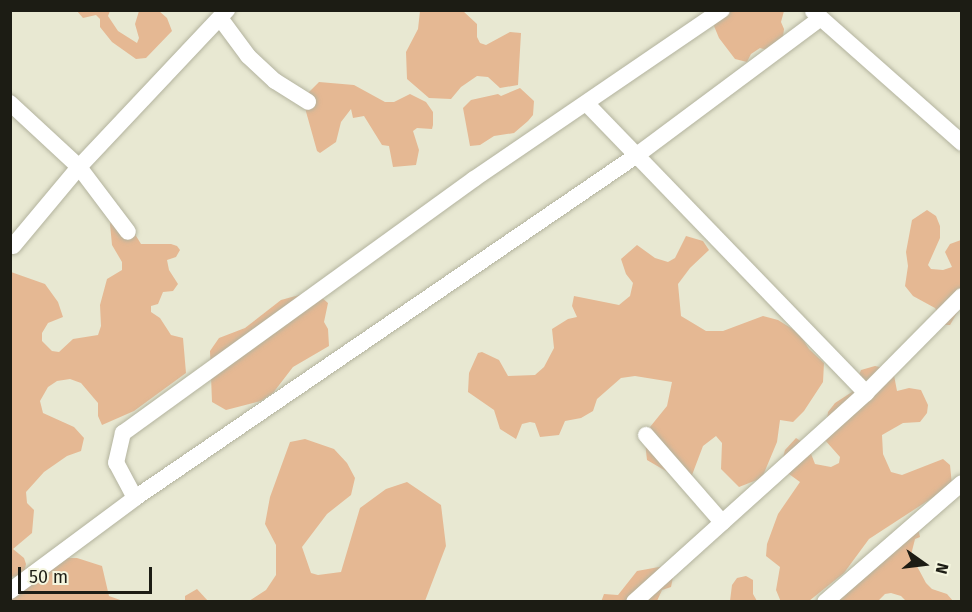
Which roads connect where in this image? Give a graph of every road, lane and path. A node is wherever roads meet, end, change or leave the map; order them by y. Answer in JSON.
{"nodes":[{"id":1,"x":722,"y":10,"type":"edge"},
{"id":2,"x":223,"y":14,"type":"edge"},
{"id":3,"x":817,"y":14,"type":"edge"},
{"id":4,"x":308,"y":102,"type":"dead end"},
{"id":5,"x":10,"y":103,"type":"edge"},
{"id":6,"x":587,"y":104,"type":"junction"},
{"id":7,"x":962,"y":143,"type":"edge"},
{"id":8,"x":637,"y":155,"type":"junction"},
{"id":9,"x":79,"y":167,"type":"junction"},
{"id":10,"x":128,"y":232,"type":"dead end"},
{"id":11,"x":13,"y":246,"type":"dead end"},
{"id":12,"x":962,"y":296,"type":"edge"},
{"id":13,"x":866,"y":393,"type":"junction"},
{"id":14,"x":646,"y":435,"type":"dead end"},
{"id":15,"x":962,"y":483,"type":"edge"},
{"id":16,"x":135,"y":498,"type":"junction"},
{"id":17,"x":722,"y":522,"type":"junction"},
{"id":18,"x":10,"y":591,"type":"edge"},
{"id":19,"x":634,"y":602,"type":"edge"},
{"id":20,"x":825,"y":602,"type":"edge"}],
"edges":[{"from":1,"to":6,"type":"street"},
{"from":2,"to":4,"type":"street"},
{"from":2,"to":9,"type":"street"},
{"from":3,"to":7,"type":"street"},
{"from":3,"to":8,"type":"street"},
{"from":5,"to":9,"type":"street"},
{"from":6,"to":8,"type":"street"},
{"from":6,"to":16,"type":"street"},
{"from":8,"to":13,"type":"street"},
{"from":8,"to":16,"type":"street"},
{"from":9,"to":10,"type":"street"},
{"from":9,"to":11,"type":"street"},
{"from":12,"to":13,"type":"street"},
{"from":13,"to":17,"type":"street"},
{"from":14,"to":17,"type":"street"},
{"from":15,"to":20,"type":"street"},
{"from":16,"to":18,"type":"street"},
{"from":17,"to":19,"type":"street"}]}
